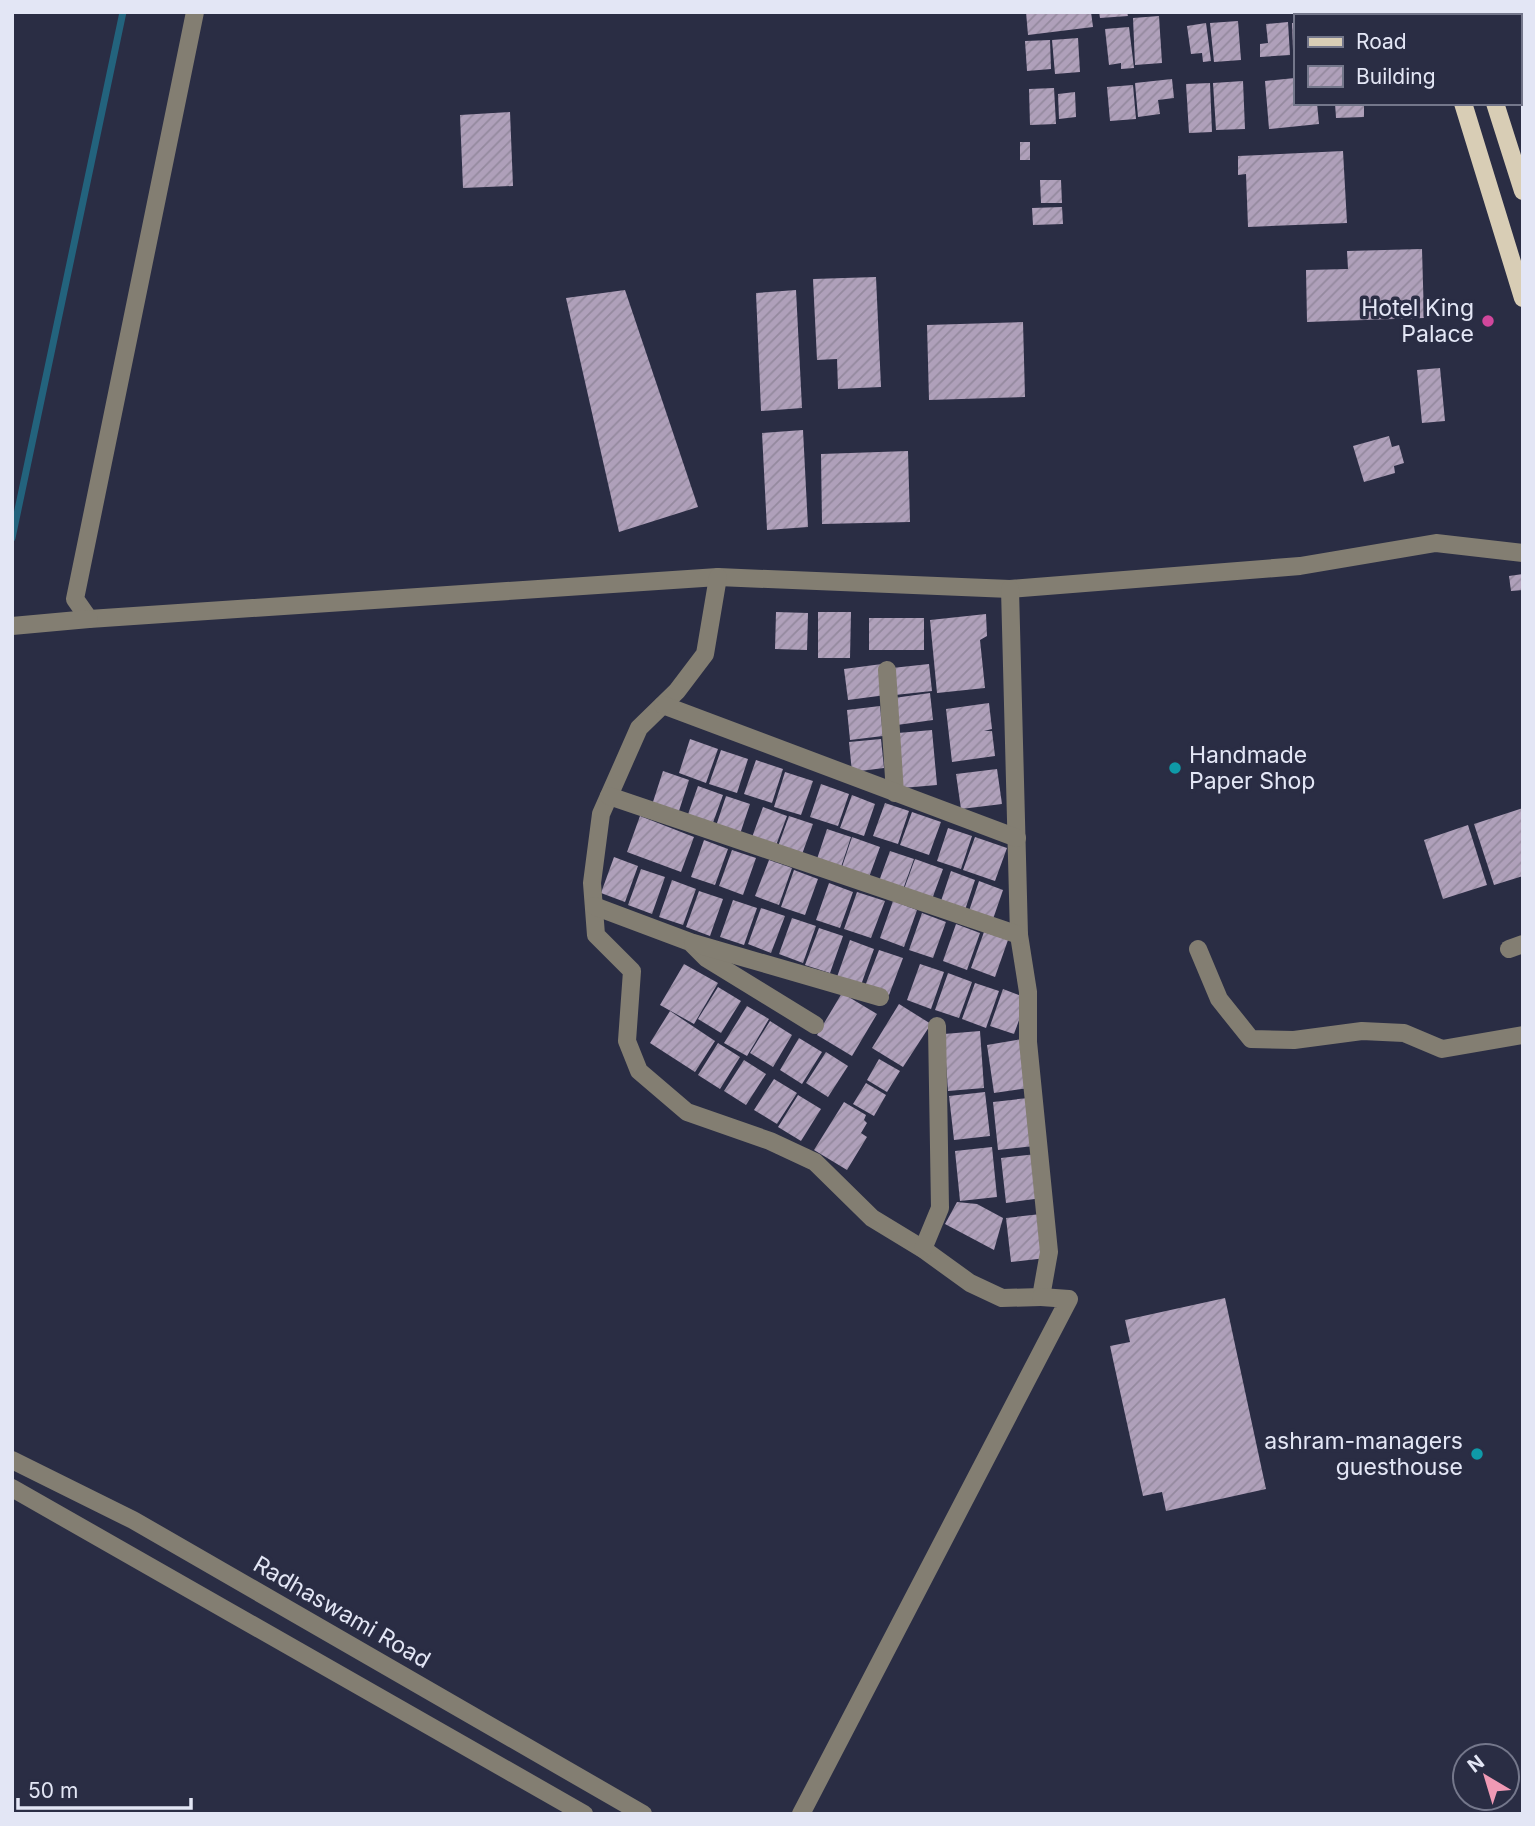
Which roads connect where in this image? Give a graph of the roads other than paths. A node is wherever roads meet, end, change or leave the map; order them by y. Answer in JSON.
{"nodes":[{"id":1,"x":195,"y":12,"type":"edge"},
{"id":2,"x":1464,"y":105,"type":"edge"},
{"id":3,"x":1496,"y":105,"type":"edge"},
{"id":4,"x":1523,"y":191,"type":"edge"},
{"id":5,"x":1523,"y":298,"type":"edge"},
{"id":6,"x":1523,"y":553,"type":"edge"},
{"id":7,"x":718,"y":577,"type":"junction"},
{"id":8,"x":1010,"y":589,"type":"junction"},
{"id":9,"x":89,"y":619,"type":"junction"},
{"id":10,"x":12,"y":626,"type":"edge"},
{"id":11,"x":887,"y":670,"type":"dead end"},
{"id":12,"x":663,"y":705,"type":"junction"},
{"id":13,"x":895,"y":793,"type":"junction"},
{"id":14,"x":609,"y":796,"type":"junction"},
{"id":15,"x":1017,"y":838,"type":"junction"},
{"id":16,"x":594,"y":906,"type":"junction"},
{"id":17,"x":1019,"y":935,"type":"junction"},
{"id":18,"x":690,"y":942,"type":"junction"},
{"id":19,"x":1198,"y":949,"type":"dead end"},
{"id":20,"x":880,"y":997,"type":"dead end"},
{"id":21,"x":814,"y":1025,"type":"dead end"},
{"id":22,"x":937,"y":1026,"type":"dead end"},
{"id":23,"x":1523,"y":1035,"type":"edge"},
{"id":24,"x":923,"y":1249,"type":"junction"},
{"id":25,"x":1041,"y":1297,"type":"junction"},
{"id":26,"x":12,"y":1460,"type":"edge"},
{"id":27,"x":12,"y":1488,"type":"edge"},
{"id":28,"x":584,"y":1814,"type":"edge"},
{"id":29,"x":643,"y":1814,"type":"edge"},
{"id":30,"x":801,"y":1814,"type":"edge"}],
"edges":[{"from":1,"to":9,"type":"street"},
{"from":2,"to":5,"type":"main road"},
{"from":3,"to":4,"type":"main road"},
{"from":6,"to":8,"type":"street"},
{"from":7,"to":8,"type":"street"},
{"from":7,"to":9,"type":"street"},
{"from":7,"to":12,"type":"street"},
{"from":8,"to":15,"type":"street"},
{"from":9,"to":10,"type":"street"},
{"from":11,"to":13,"type":"street"},
{"from":12,"to":13,"type":"street"},
{"from":12,"to":14,"type":"street"},
{"from":13,"to":15,"type":"street"},
{"from":14,"to":16,"type":"street"},
{"from":14,"to":17,"type":"street"},
{"from":15,"to":17,"type":"street"},
{"from":16,"to":18,"type":"street"},
{"from":16,"to":24,"type":"street"},
{"from":17,"to":25,"type":"street"},
{"from":18,"to":20,"type":"street"},
{"from":18,"to":21,"type":"street"},
{"from":19,"to":23,"type":"street"},
{"from":22,"to":24,"type":"street"},
{"from":24,"to":25,"type":"street"},
{"from":25,"to":30,"type":"street"},
{"from":26,"to":29,"type":"street","name":"Radhaswami Road"},
{"from":27,"to":28,"type":"street"}]}
